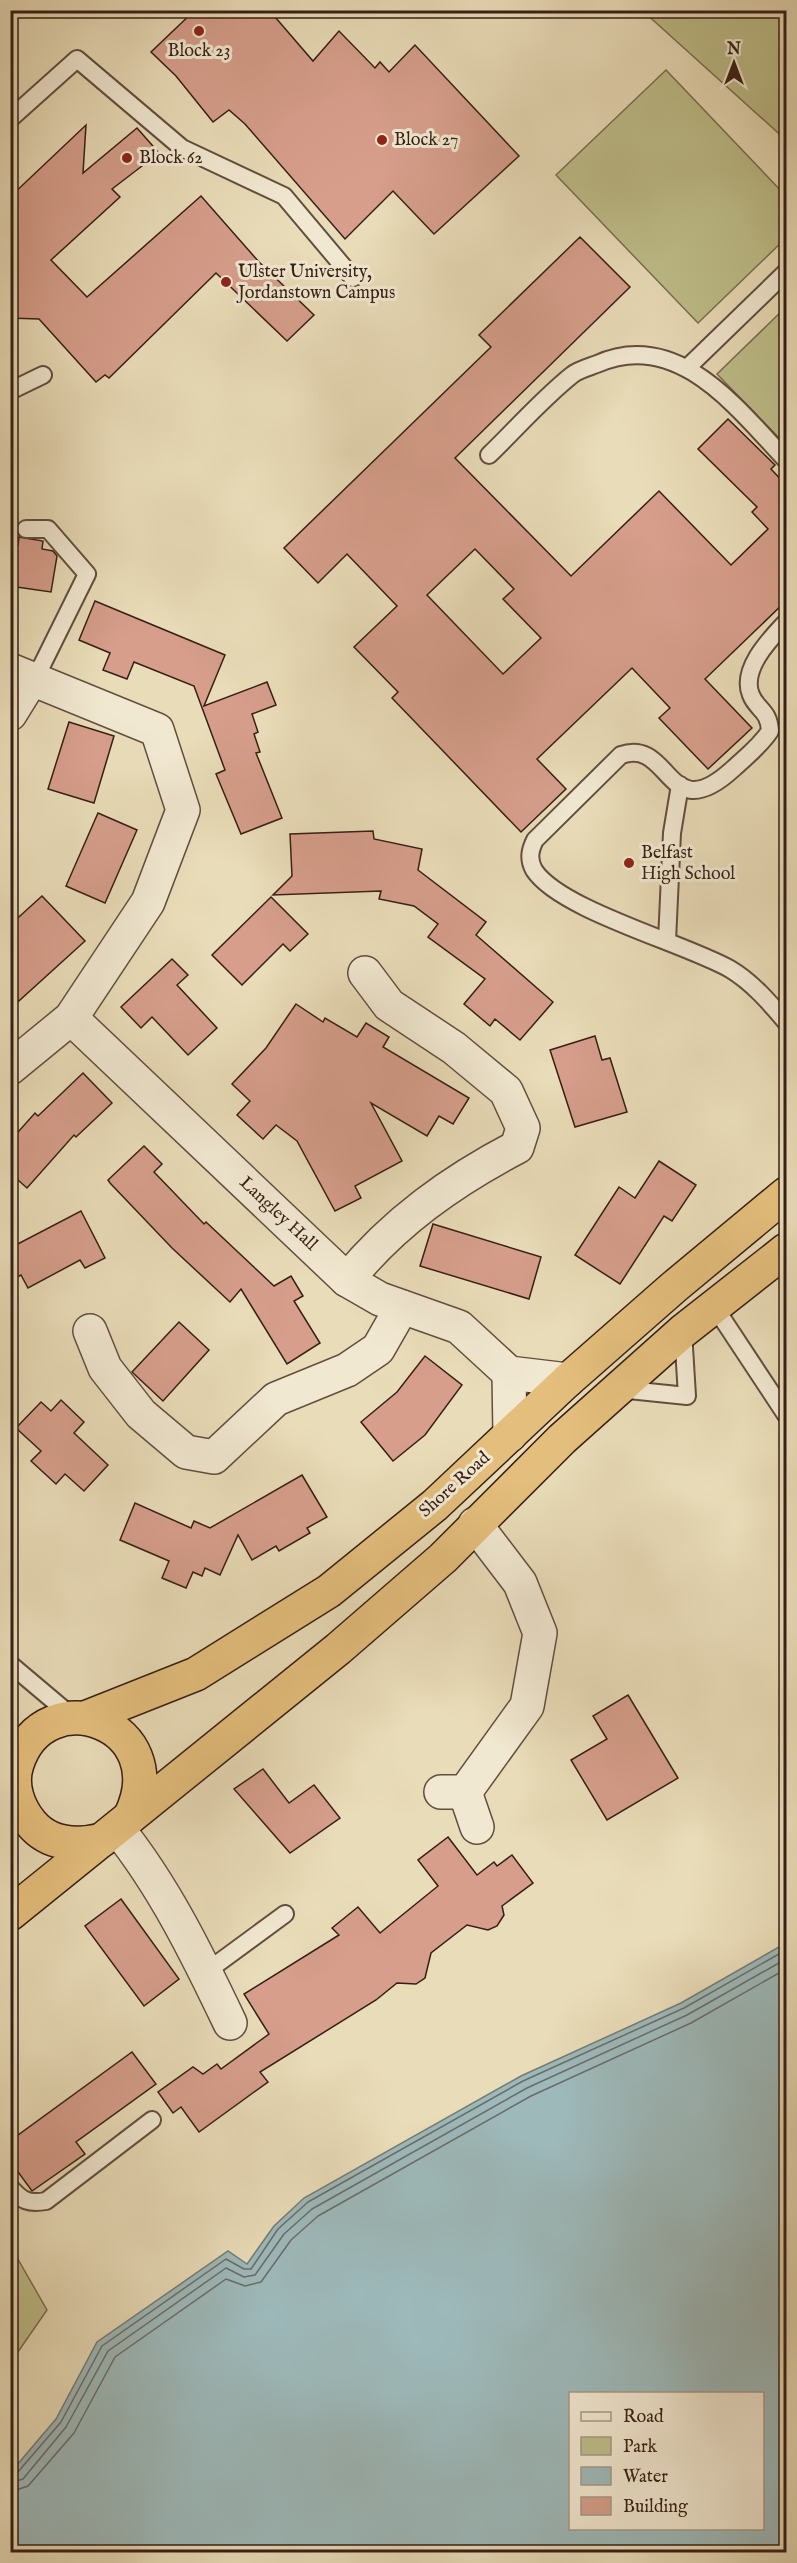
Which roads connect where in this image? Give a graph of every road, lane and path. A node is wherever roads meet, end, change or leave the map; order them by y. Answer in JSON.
{"nodes":[{"id":1,"x":10,"y":119,"type":"edge"},
{"id":2,"x":786,"y":272,"type":"edge"},
{"id":3,"x":353,"y":278,"type":"dead end"},
{"id":4,"x":688,"y":367,"type":"junction"},
{"id":5,"x":43,"y":375,"type":"dead end"},
{"id":6,"x":10,"y":391,"type":"edge"},
{"id":7,"x":489,"y":455,"type":"dead end"},
{"id":8,"x":786,"y":460,"type":"edge"},
{"id":9,"x":26,"y":529,"type":"dead end"},
{"id":10,"x":786,"y":622,"type":"edge"},
{"id":11,"x":21,"y":675,"type":"edge"},
{"id":12,"x":10,"y":714,"type":"edge"},
{"id":13,"x":680,"y":785,"type":"junction"},
{"id":14,"x":667,"y":941,"type":"junction"},
{"id":15,"x":364,"y":973,"type":"dead end"},
{"id":16,"x":71,"y":1018,"type":"junction"},
{"id":17,"x":786,"y":1022,"type":"edge"},
{"id":18,"x":10,"y":1068,"type":"edge"},
{"id":19,"x":786,"y":1194,"type":"edge"},
{"id":20,"x":785,"y":1253,"type":"edge"},
{"id":21,"x":347,"y":1280,"type":"junction"},
{"id":22,"x":714,"y":1306,"type":"junction"},
{"id":23,"x":402,"y":1307,"type":"junction"},
{"id":24,"x":90,"y":1331,"type":"dead end"},
{"id":25,"x":683,"y":1331,"type":"junction"},
{"id":26,"x":509,"y":1372,"type":"junction"},
{"id":27,"x":568,"y":1380,"type":"junction"},
{"id":28,"x":620,"y":1389,"type":"junction"},
{"id":29,"x":786,"y":1415,"type":"edge"},
{"id":30,"x":510,"y":1435,"type":"junction"},
{"id":31,"x":475,"y":1524,"type":"junction"},
{"id":32,"x":10,"y":1664,"type":"edge"},
{"id":33,"x":79,"y":1718,"type":"junction"},
{"id":34,"x":13,"y":1774,"type":"edge"},
{"id":35,"x":477,"y":1827,"type":"dead end"},
{"id":36,"x":116,"y":1828,"type":"junction"},
{"id":37,"x":10,"y":1914,"type":"edge"},
{"id":38,"x":285,"y":1914,"type":"dead end"},
{"id":39,"x":206,"y":1972,"type":"junction"},
{"id":40,"x":230,"y":2023,"type":"dead end"},
{"id":41,"x":153,"y":2120,"type":"dead end"},
{"id":42,"x":10,"y":2187,"type":"edge"}],
"edges":[{"from":1,"to":3,"type":"lane"},
{"from":2,"to":4,"type":"lane"},
{"from":4,"to":7,"type":"lane"},
{"from":4,"to":8,"type":"lane"},
{"from":5,"to":6,"type":"lane"},
{"from":9,"to":11,"type":"lane"},
{"from":10,"to":13,"type":"lane"},
{"from":11,"to":12,"type":"street"},
{"from":11,"to":16,"type":"street"},
{"from":13,"to":14,"type":"lane"},
{"from":13,"to":14,"type":"lane"},
{"from":14,"to":17,"type":"lane"},
{"from":15,"to":21,"type":"street"},
{"from":16,"to":18,"type":"street"},
{"from":16,"to":21,"type":"street","name":"Langley Hall"},
{"from":19,"to":27,"type":"highway","name":"Shore Road"},
{"from":20,"to":22,"type":"highway"},
{"from":21,"to":23,"type":"street","name":"Langley Hall"},
{"from":22,"to":25,"type":"highway"},
{"from":22,"to":29,"type":"lane"},
{"from":23,"to":24,"type":"street"},
{"from":23,"to":26,"type":"street","name":"Langley Hall"},
{"from":25,"to":28,"type":"highway"},
{"from":25,"to":28,"type":"lane"},
{"from":26,"to":27,"type":"street"},
{"from":26,"to":30,"type":"street"},
{"from":27,"to":30,"type":"highway","name":"Shore Road"},
{"from":28,"to":31,"type":"highway"},
{"from":30,"to":33,"type":"highway","name":"Shore Road"},
{"from":31,"to":35,"type":"street"},
{"from":31,"to":36,"type":"highway"},
{"from":32,"to":33,"type":"lane"},
{"from":33,"to":34,"type":"highway"},
{"from":33,"to":36,"type":"highway"},
{"from":34,"to":36,"type":"highway"},
{"from":36,"to":37,"type":"highway"},
{"from":36,"to":39,"type":"street"},
{"from":38,"to":39,"type":"lane"},
{"from":39,"to":40,"type":"street"},
{"from":41,"to":42,"type":"lane"}]}
